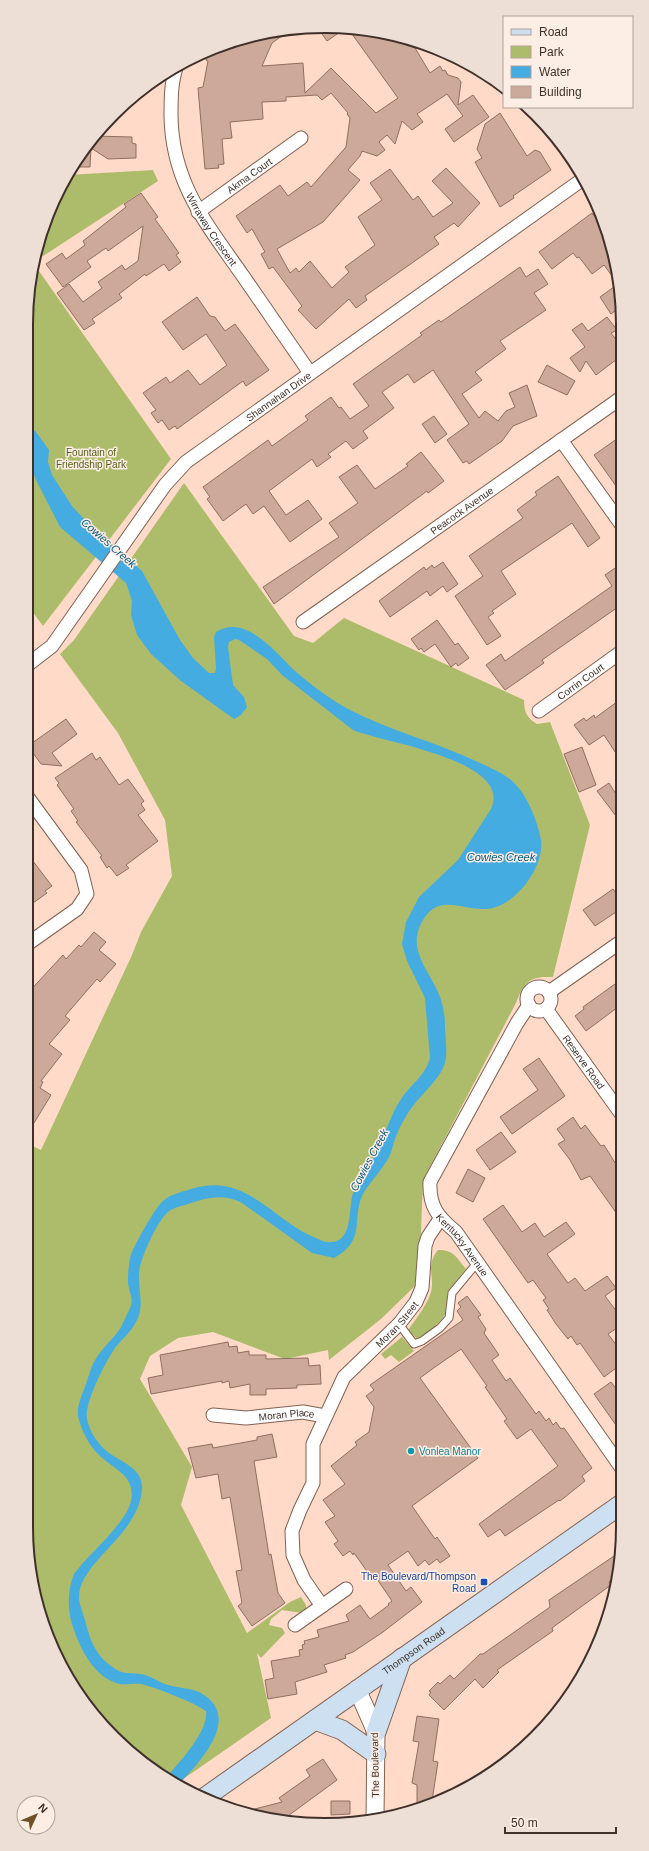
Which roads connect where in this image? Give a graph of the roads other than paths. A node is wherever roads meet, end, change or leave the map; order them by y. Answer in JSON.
{"nodes":[{"id":1,"x":175,"y":74,"type":"edge"},
{"id":2,"x":301,"y":138,"type":"dead end"},
{"id":3,"x":578,"y":181,"type":"edge"},
{"id":4,"x":198,"y":212,"type":"junction"},
{"id":5,"x":310,"y":373,"type":"junction"},
{"id":6,"x":616,"y":402,"type":"edge"},
{"id":7,"x":561,"y":440,"type":"junction"},
{"id":8,"x":616,"y":517,"type":"edge"},
{"id":9,"x":303,"y":622,"type":"dead end"},
{"id":10,"x":616,"y":656,"type":"edge"},
{"id":11,"x":33,"y":661,"type":"edge"},
{"id":12,"x":539,"y":710,"type":"dead end"},
{"id":13,"x":33,"y":805,"type":"edge"},
{"id":14,"x":33,"y":940,"type":"edge"},
{"id":15,"x":616,"y":945,"type":"edge"},
{"id":16,"x":549,"y":992,"type":"junction"},
{"id":17,"x":529,"y":1005,"type":"junction"},
{"id":18,"x":546,"y":1009,"type":"junction"},
{"id":19,"x":616,"y":1107,"type":"edge"},
{"id":20,"x":440,"y":1219,"type":"junction"},
{"id":21,"x":477,"y":1263,"type":"junction"},
{"id":22,"x":399,"y":1324,"type":"junction"},
{"id":23,"x":213,"y":1415,"type":"dead end"},
{"id":24,"x":325,"y":1416,"type":"junction"},
{"id":25,"x":616,"y":1460,"type":"edge"},
{"id":26,"x":616,"y":1508,"type":"edge"},
{"id":27,"x":346,"y":1589,"type":"dead end"},
{"id":28,"x":322,"y":1606,"type":"junction"},
{"id":29,"x":295,"y":1625,"type":"dead end"},
{"id":30,"x":402,"y":1658,"type":"junction"},
{"id":31,"x":358,"y":1689,"type":"junction"},
{"id":32,"x":315,"y":1720,"type":"junction"},
{"id":33,"x":376,"y":1732,"type":"junction"},
{"id":34,"x":376,"y":1754,"type":"junction"},
{"id":35,"x":209,"y":1794,"type":"edge"},
{"id":36,"x":375,"y":1813,"type":"edge"}],
"edges":[{"from":1,"to":4,"type":"street","name":"Wirraway Crescent"},
{"from":2,"to":4,"type":"street","name":"Akma Court"},
{"from":3,"to":5,"type":"street","name":"Shannahan Drive"},
{"from":4,"to":5,"type":"street","name":"Wirraway Crescent"},
{"from":5,"to":11,"type":"street","name":"Shannahan Drive"},
{"from":6,"to":7,"type":"street","name":"Peacock Avenue"},
{"from":7,"to":8,"type":"street"},
{"from":7,"to":9,"type":"street","name":"Peacock Avenue"},
{"from":10,"to":12,"type":"street","name":"Corrin Court"},
{"from":13,"to":14,"type":"street"},
{"from":15,"to":16,"type":"street"},
{"from":16,"to":17,"type":"street"},
{"from":16,"to":18,"type":"street"},
{"from":17,"to":18,"type":"street"},
{"from":17,"to":20,"type":"street","name":"Kentucky Avenue"},
{"from":18,"to":19,"type":"street","name":"Reserve Road"},
{"from":20,"to":21,"type":"street","name":"Kentucky Avenue"},
{"from":20,"to":22,"type":"street","name":"Moran Street"},
{"from":21,"to":22,"type":"lane"},
{"from":21,"to":25,"type":"street","name":"Kentucky Avenue"},
{"from":22,"to":24,"type":"street","name":"Moran Street"},
{"from":23,"to":24,"type":"street","name":"Moran Place"},
{"from":24,"to":28,"type":"street","name":"Moran Place"},
{"from":26,"to":30,"type":"main road","name":"Thompson Road"},
{"from":27,"to":28,"type":"street"},
{"from":28,"to":29,"type":"street"},
{"from":30,"to":31,"type":"main road","name":"Thompson Road"},
{"from":30,"to":33,"type":"main road"},
{"from":31,"to":32,"type":"main road","name":"Thompson Road"},
{"from":31,"to":33,"type":"street","name":"The Boulevard"},
{"from":32,"to":34,"type":"main road"},
{"from":32,"to":35,"type":"main road","name":"Thompson Road"},
{"from":33,"to":34,"type":"street","name":"The Boulevard"},
{"from":34,"to":36,"type":"street","name":"The Boulevard"}]}
